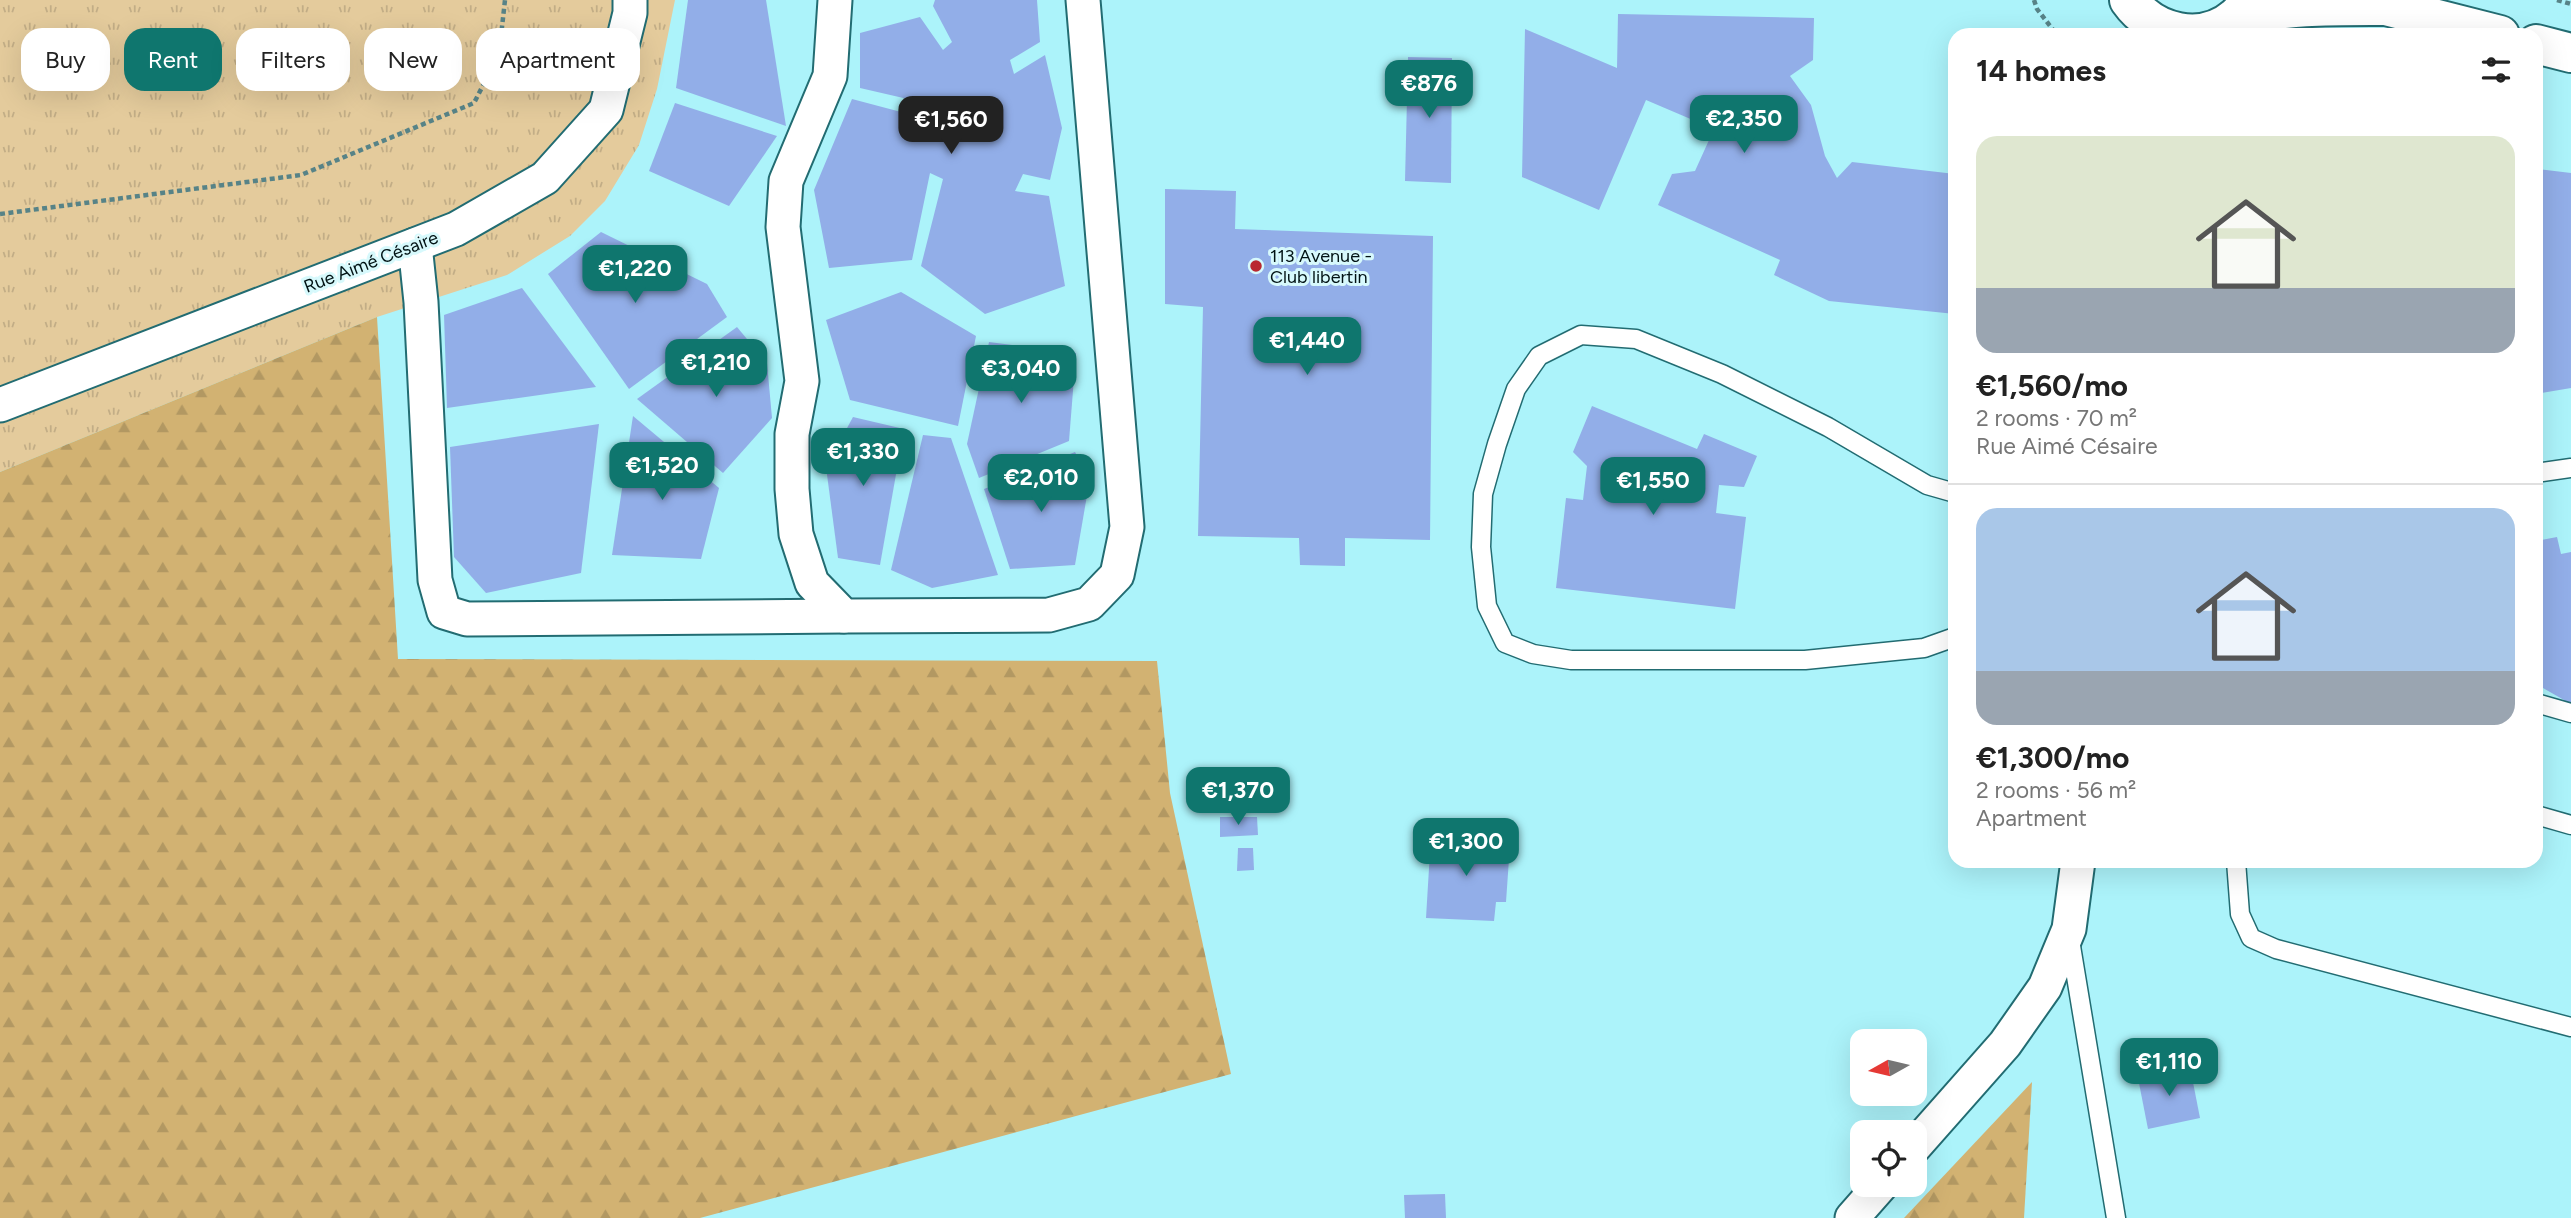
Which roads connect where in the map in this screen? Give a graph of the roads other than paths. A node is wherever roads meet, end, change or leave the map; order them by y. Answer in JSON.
{"nodes":[{"id":1,"x":630,"y":0,"type":"edge"},
{"id":2,"x":835,"y":0,"type":"edge"},
{"id":3,"x":1083,"y":0,"type":"edge"},
{"id":4,"x":2379,"y":3,"type":"edge"},
{"id":5,"x":2137,"y":11,"type":"edge"},
{"id":6,"x":2229,"y":20,"type":"edge"},
{"id":7,"x":2163,"y":28,"type":"edge"},
{"id":8,"x":2208,"y":28,"type":"edge"},
{"id":9,"x":2474,"y":28,"type":"edge"},
{"id":10,"x":2543,"y":46,"type":"edge"},
{"id":11,"x":2571,"y":53,"type":"edge"},
{"id":12,"x":415,"y":245,"type":"junction"},
{"id":13,"x":0,"y":405,"type":"edge"},
{"id":14,"x":2571,"y":468,"type":"edge"},
{"id":15,"x":2543,"y":472,"type":"edge"},
{"id":16,"x":1948,"y":491,"type":"edge"},
{"id":17,"x":844,"y":616,"type":"junction"},
{"id":18,"x":1948,"y":639,"type":"edge"},
{"id":19,"x":2543,"y":705,"type":"edge"},
{"id":20,"x":2571,"y":713,"type":"edge"},
{"id":21,"x":2543,"y":818,"type":"edge"},
{"id":22,"x":2571,"y":825,"type":"edge"},
{"id":23,"x":2077,"y":868,"type":"edge"},
{"id":24,"x":2237,"y":868,"type":"edge"},
{"id":25,"x":2069,"y":929,"type":"junction"},
{"id":26,"x":2571,"y":1027,"type":"edge"},
{"id":27,"x":1927,"y":1132,"type":"edge"},
{"id":28,"x":1870,"y":1197,"type":"edge"},
{"id":29,"x":1852,"y":1218,"type":"edge"},
{"id":30,"x":2116,"y":1218,"type":"edge"}],
"edges":[{"from":1,"to":12,"type":"street","name":"Rue Aimé Césaire"},
{"from":2,"to":17,"type":"street"},
{"from":3,"to":17,"type":"street"},
{"from":4,"to":6,"type":"street"},
{"from":4,"to":9,"type":"street"},
{"from":5,"to":7,"type":"street"},
{"from":6,"to":8,"type":"street"},
{"from":10,"to":11,"type":"street"},
{"from":12,"to":13,"type":"street","name":"Rue Aimé Césaire"},
{"from":12,"to":17,"type":"street"},
{"from":14,"to":15,"type":"lane"},
{"from":16,"to":18,"type":"lane"},
{"from":19,"to":20,"type":"lane"},
{"from":21,"to":22,"type":"lane"},
{"from":23,"to":25,"type":"street"},
{"from":24,"to":26,"type":"lane"},
{"from":25,"to":27,"type":"street"},
{"from":25,"to":30,"type":"lane"},
{"from":28,"to":29,"type":"street"}]}
